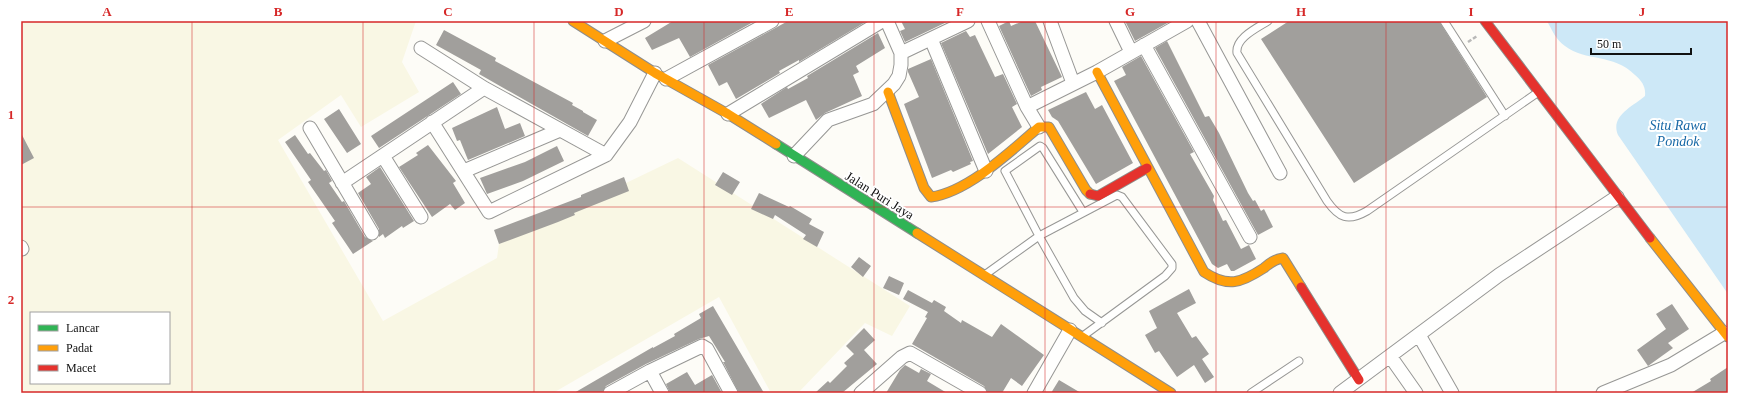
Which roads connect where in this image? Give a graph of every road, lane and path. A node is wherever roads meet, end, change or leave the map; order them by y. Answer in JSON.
{"nodes":[{"id":1,"x":573,"y":21,"type":"edge"},
{"id":2,"x":644,"y":21,"type":"edge"},
{"id":3,"x":772,"y":21,"type":"edge"},
{"id":4,"x":882,"y":21,"type":"edge"},
{"id":5,"x":887,"y":21,"type":"edge"},
{"id":6,"x":968,"y":21,"type":"edge"},
{"id":7,"x":988,"y":21,"type":"edge"},
{"id":8,"x":1050,"y":21,"type":"edge"},
{"id":9,"x":1116,"y":21,"type":"edge"},
{"id":10,"x":1198,"y":21,"type":"edge"},
{"id":11,"x":1268,"y":21,"type":"edge"},
{"id":12,"x":1444,"y":21,"type":"edge"},
{"id":13,"x":1184,"y":22,"type":"edge"},
{"id":14,"x":1487,"y":24,"type":"edge"},
{"id":15,"x":931,"y":39,"type":"junction"},
{"id":16,"x":605,"y":41,"type":"junction"},
{"id":17,"x":1144,"y":45,"type":"junction"},
{"id":18,"x":1461,"y":47,"type":"junction"},
{"id":19,"x":421,"y":48,"type":"dead end"},
{"id":20,"x":1131,"y":52,"type":"junction"},
{"id":21,"x":901,"y":53,"type":"junction"},
{"id":22,"x":1097,"y":72,"type":"junction"},
{"id":23,"x":661,"y":76,"type":"junction"},
{"id":24,"x":1073,"y":83,"type":"junction"},
{"id":25,"x":484,"y":88,"type":"junction"},
{"id":26,"x":888,"y":92,"type":"junction"},
{"id":27,"x":1538,"y":92,"type":"junction"},
{"id":28,"x":1027,"y":107,"type":"junction"},
{"id":29,"x":728,"y":114,"type":"junction"},
{"id":30,"x":1505,"y":116,"type":"junction"},
{"id":31,"x":432,"y":122,"type":"junction"},
{"id":32,"x":1039,"y":127,"type":"junction"},
{"id":33,"x":310,"y":128,"type":"dead end"},
{"id":34,"x":560,"y":130,"type":"junction"},
{"id":35,"x":606,"y":155,"type":"junction"},
{"id":36,"x":383,"y":156,"type":"junction"},
{"id":37,"x":794,"y":156,"type":"junction"},
{"id":38,"x":1148,"y":168,"type":"junction"},
{"id":39,"x":464,"y":171,"type":"junction"},
{"id":40,"x":986,"y":171,"type":"junction"},
{"id":41,"x":1280,"y":173,"type":"dead end"},
{"id":42,"x":342,"y":183,"type":"junction"},
{"id":43,"x":1617,"y":197,"type":"junction"},
{"id":44,"x":1083,"y":212,"type":"junction"},
{"id":45,"x":421,"y":217,"type":"dead end"},
{"id":46,"x":372,"y":233,"type":"dead end"},
{"id":47,"x":1039,"y":236,"type":"junction"},
{"id":48,"x":1250,"y":237,"type":"dead end"},
{"id":49,"x":984,"y":275,"type":"junction"},
{"id":50,"x":1102,"y":322,"type":"junction"},
{"id":51,"x":1070,"y":330,"type":"junction"},
{"id":52,"x":1419,"y":335,"type":"junction"},
{"id":53,"x":1726,"y":335,"type":"edge"},
{"id":54,"x":1082,"y":337,"type":"junction"},
{"id":55,"x":1390,"y":356,"type":"junction"},
{"id":56,"x":1299,"y":361,"type":"dead end"},
{"id":57,"x":650,"y":372,"type":"junction"},
{"id":58,"x":1359,"y":380,"type":"junction"},
{"id":59,"x":610,"y":393,"type":"edge"},
{"id":60,"x":662,"y":393,"type":"edge"},
{"id":61,"x":731,"y":393,"type":"edge"},
{"id":62,"x":861,"y":393,"type":"edge"},
{"id":63,"x":980,"y":393,"type":"edge"},
{"id":64,"x":1034,"y":393,"type":"edge"},
{"id":65,"x":1171,"y":393,"type":"edge"},
{"id":66,"x":1250,"y":393,"type":"edge"},
{"id":67,"x":1340,"y":393,"type":"edge"},
{"id":68,"x":1416,"y":393,"type":"edge"},
{"id":69,"x":1452,"y":393,"type":"edge"},
{"id":70,"x":1603,"y":393,"type":"edge"}],
"edges":[{"from":1,"to":16,"type":"street","name":"Jalan Puri Jaya"},
{"from":2,"to":16,"type":"street"},
{"from":3,"to":23,"type":"street"},
{"from":4,"to":29,"type":"street"},
{"from":5,"to":21,"type":"street"},
{"from":6,"to":15,"type":"street"},
{"from":7,"to":28,"type":"street"},
{"from":8,"to":24,"type":"street"},
{"from":9,"to":20,"type":"street"},
{"from":10,"to":41,"type":"street"},
{"from":11,"to":30,"type":"lane"},
{"from":12,"to":18,"type":"lane"},
{"from":13,"to":17,"type":"street"},
{"from":14,"to":18,"type":"path"},
{"from":14,"to":27,"type":"street"},
{"from":15,"to":21,"type":"street"},
{"from":15,"to":40,"type":"street"},
{"from":16,"to":23,"type":"street","name":"Jalan Puri Jaya"},
{"from":17,"to":20,"type":"street"},
{"from":17,"to":48,"type":"street"},
{"from":18,"to":30,"type":"lane"},
{"from":19,"to":25,"type":"street"},
{"from":20,"to":22,"type":"street"},
{"from":21,"to":26,"type":"street"},
{"from":22,"to":24,"type":"street"},
{"from":22,"to":38,"type":"street"},
{"from":23,"to":29,"type":"street","name":"Jalan Puri Jaya"},
{"from":23,"to":35,"type":"street"},
{"from":24,"to":28,"type":"street"},
{"from":25,"to":31,"type":"street"},
{"from":25,"to":34,"type":"street"},
{"from":26,"to":37,"type":"street"},
{"from":26,"to":40,"type":"street"},
{"from":27,"to":30,"type":"lane"},
{"from":27,"to":43,"type":"street"},
{"from":28,"to":32,"type":"street"},
{"from":29,"to":37,"type":"street","name":"Jalan Puri Jaya"},
{"from":31,"to":36,"type":"street"},
{"from":31,"to":39,"type":"street"},
{"from":32,"to":38,"type":"street"},
{"from":32,"to":40,"type":"street"},
{"from":33,"to":42,"type":"street"},
{"from":34,"to":35,"type":"street"},
{"from":34,"to":39,"type":"street"},
{"from":35,"to":39,"type":"street"},
{"from":36,"to":42,"type":"street"},
{"from":36,"to":45,"type":"street"},
{"from":37,"to":49,"type":"street","name":"Jalan Puri Jaya"},
{"from":38,"to":58,"type":"street"},
{"from":42,"to":46,"type":"street"},
{"from":43,"to":52,"type":"street"},
{"from":43,"to":53,"type":"street"},
{"from":44,"to":47,"type":"lane"},
{"from":44,"to":47,"type":"lane"},
{"from":44,"to":50,"type":"lane"},
{"from":47,"to":49,"type":"lane"},
{"from":47,"to":50,"type":"lane"},
{"from":49,"to":51,"type":"street","name":"Jalan Puri Jaya"},
{"from":50,"to":54,"type":"lane"},
{"from":51,"to":54,"type":"street","name":"Jalan Puri Jaya"},
{"from":51,"to":64,"type":"street"},
{"from":52,"to":55,"type":"street"},
{"from":52,"to":69,"type":"street"},
{"from":53,"to":70,"type":"street"},
{"from":54,"to":65,"type":"street","name":"Jalan Puri Jaya"},
{"from":55,"to":58,"type":"street"},
{"from":55,"to":68,"type":"street"},
{"from":56,"to":66,"type":"lane"},
{"from":57,"to":59,"type":"street"},
{"from":57,"to":60,"type":"street"},
{"from":57,"to":61,"type":"street"},
{"from":58,"to":67,"type":"street"},
{"from":62,"to":63,"type":"street"}]}
